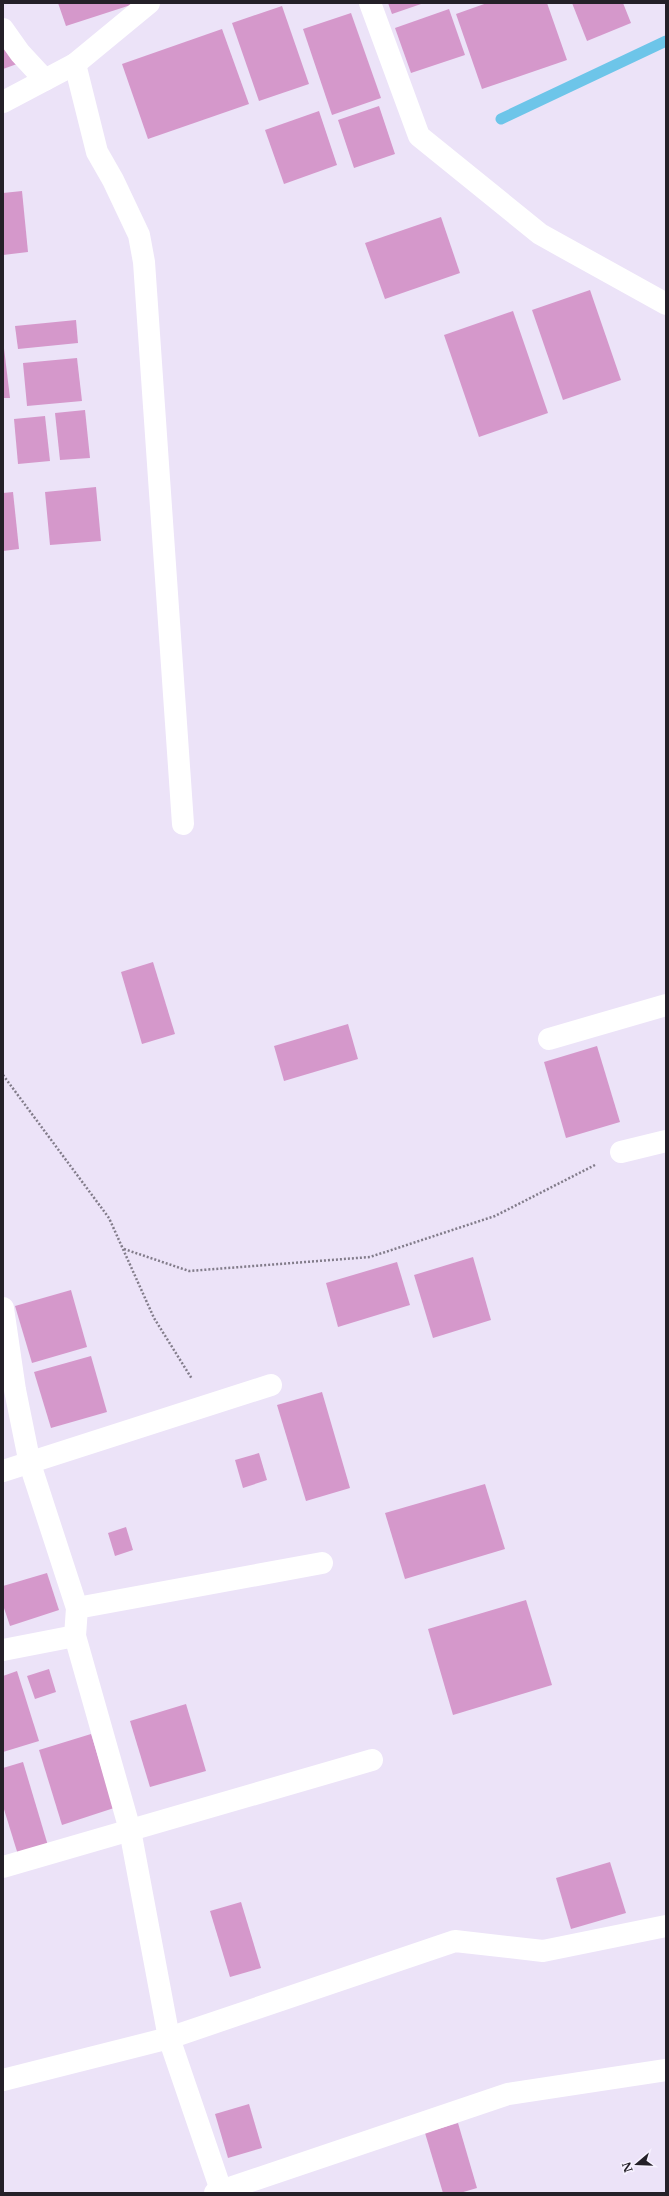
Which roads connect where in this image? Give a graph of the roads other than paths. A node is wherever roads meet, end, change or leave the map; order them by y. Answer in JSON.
{"nodes":[{"id":1,"x":149,"y":3,"type":"edge"},
{"id":2,"x":370,"y":3,"type":"edge"},
{"id":3,"x":3,"y":29,"type":"edge"},
{"id":4,"x":75,"y":64,"type":"junction"},
{"id":5,"x":46,"y":80,"type":"junction"},
{"id":6,"x":3,"y":102,"type":"edge"},
{"id":7,"x":666,"y":304,"type":"edge"},
{"id":8,"x":183,"y":824,"type":"dead end"},
{"id":9,"x":666,"y":1005,"type":"edge"},
{"id":10,"x":549,"y":1039,"type":"dead end"},
{"id":11,"x":666,"y":1141,"type":"edge"},
{"id":12,"x":620,"y":1152,"type":"road end"},
{"id":13,"x":3,"y":1308,"type":"edge"},
{"id":14,"x":271,"y":1385,"type":"dead end"},
{"id":15,"x":30,"y":1464,"type":"junction"},
{"id":16,"x":3,"y":1471,"type":"edge"},
{"id":17,"x":322,"y":1563,"type":"dead end"},
{"id":18,"x":77,"y":1608,"type":"junction"},
{"id":19,"x":75,"y":1636,"type":"junction"},
{"id":20,"x":3,"y":1650,"type":"edge"},
{"id":21,"x":372,"y":1760,"type":"dead end"},
{"id":22,"x":130,"y":1830,"type":"junction"},
{"id":23,"x":3,"y":1867,"type":"edge"},
{"id":24,"x":666,"y":1926,"type":"edge"},
{"id":25,"x":169,"y":2038,"type":"junction"},
{"id":26,"x":666,"y":2070,"type":"edge"},
{"id":27,"x":3,"y":2080,"type":"edge"},
{"id":28,"x":220,"y":2192,"type":"edge"}],
"edges":[{"from":1,"to":4,"type":"street"},
{"from":2,"to":7,"type":"street"},
{"from":3,"to":5,"type":"street"},
{"from":4,"to":5,"type":"street"},
{"from":4,"to":8,"type":"street"},
{"from":5,"to":6,"type":"street"},
{"from":9,"to":10,"type":"street"},
{"from":11,"to":12,"type":"street"},
{"from":13,"to":15,"type":"street"},
{"from":14,"to":15,"type":"street"},
{"from":15,"to":16,"type":"street"},
{"from":15,"to":18,"type":"street"},
{"from":17,"to":18,"type":"street"},
{"from":18,"to":19,"type":"street"},
{"from":19,"to":20,"type":"street"},
{"from":19,"to":22,"type":"street"},
{"from":21,"to":22,"type":"street"},
{"from":22,"to":23,"type":"street"},
{"from":22,"to":25,"type":"street"},
{"from":24,"to":25,"type":"street"},
{"from":25,"to":27,"type":"street"},
{"from":25,"to":28,"type":"street"},
{"from":26,"to":28,"type":"street"}]}
